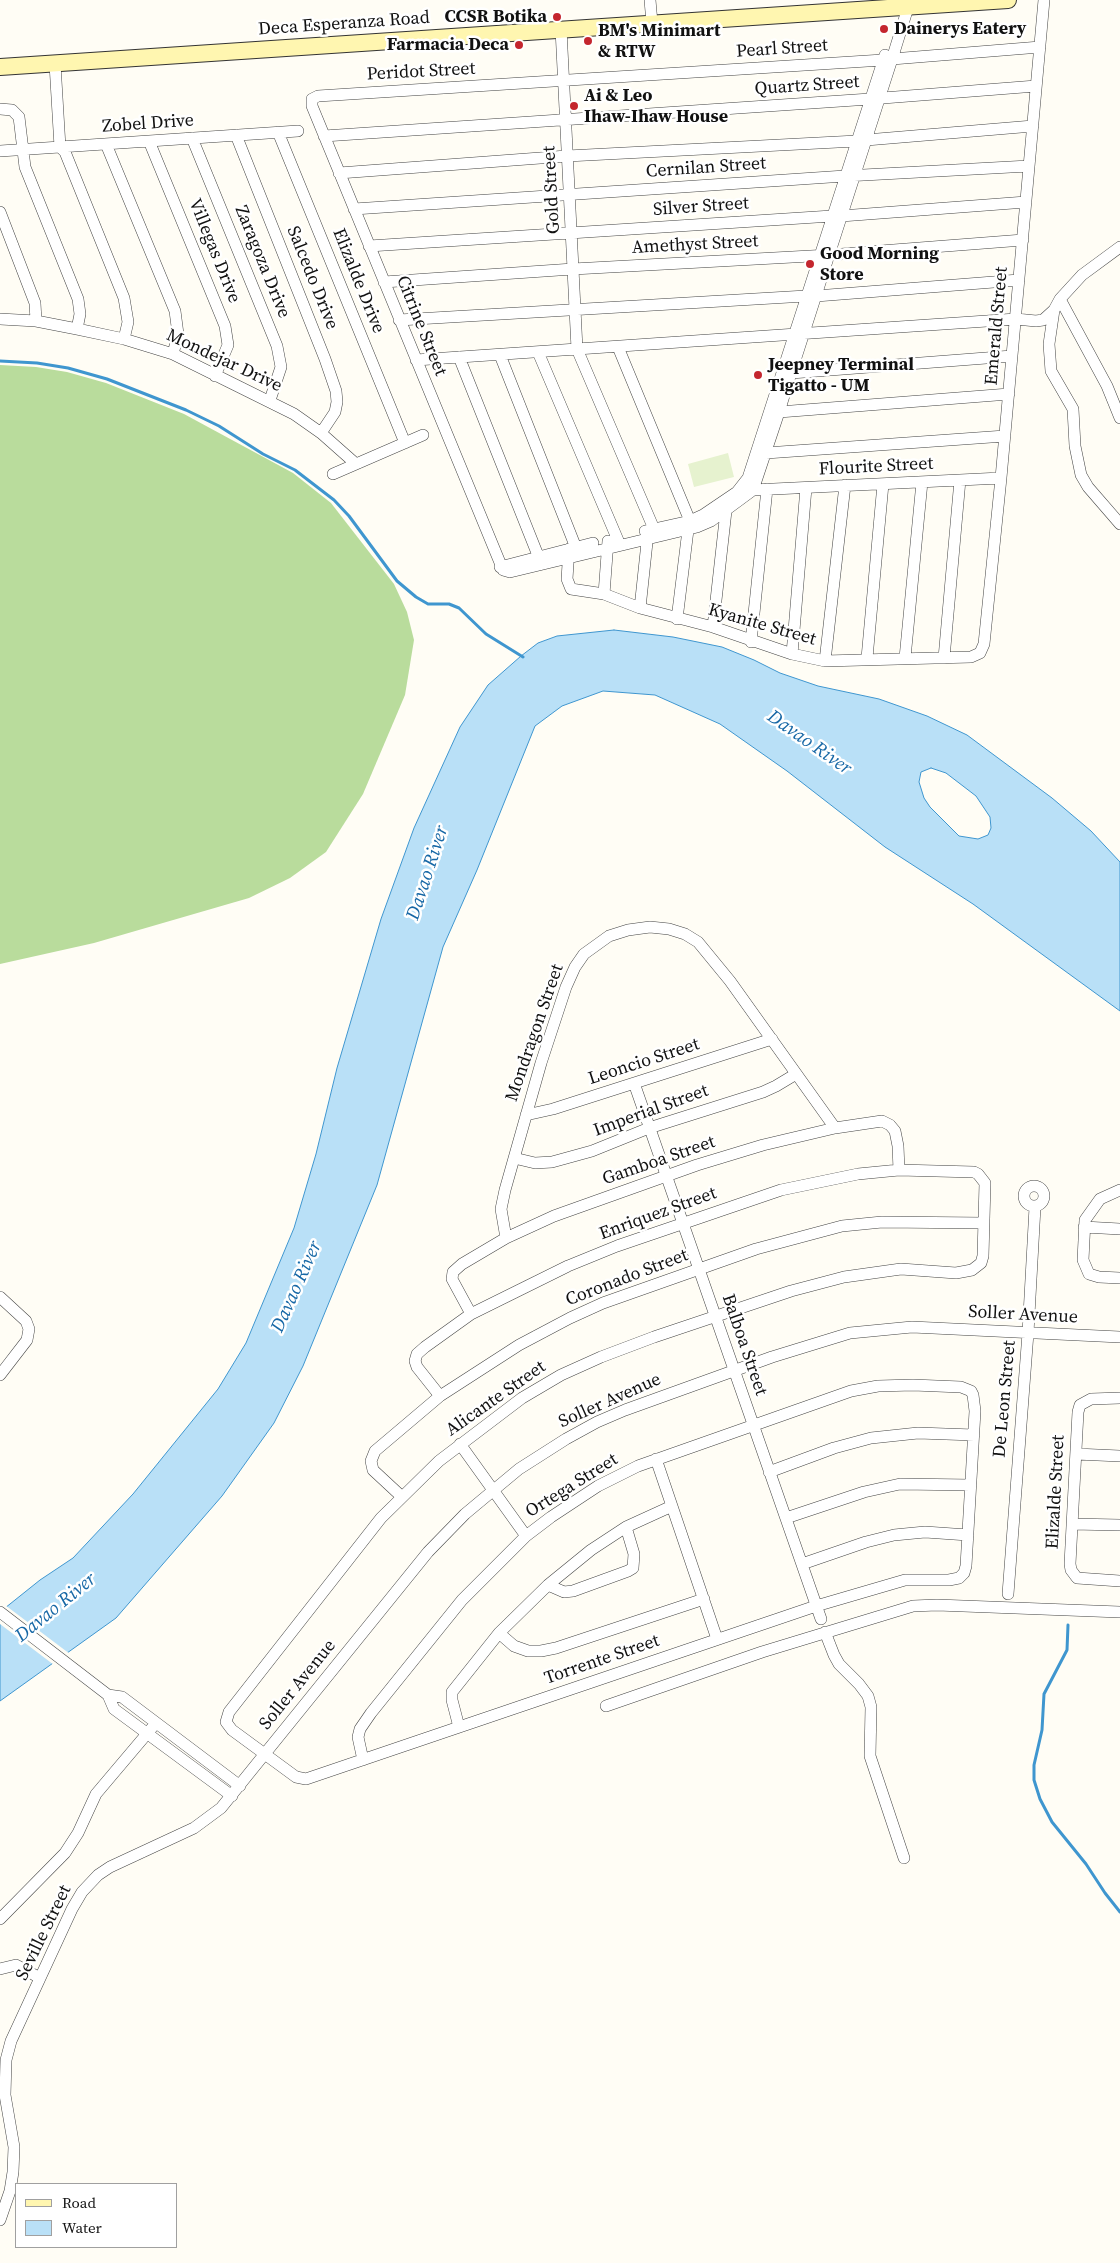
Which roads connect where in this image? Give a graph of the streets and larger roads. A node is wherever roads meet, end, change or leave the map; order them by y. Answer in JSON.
{"nodes":[{"id":1,"x":650,"y":0,"type":"edge"},
{"id":2,"x":1008,"y":0,"type":"edge"},
{"id":3,"x":1044,"y":0,"type":"edge"},
{"id":4,"x":906,"y":3,"type":"edge"},
{"id":5,"x":652,"y":23,"type":"junction"},
{"id":6,"x":561,"y":29,"type":"junction"},
{"id":7,"x":1040,"y":47,"type":"junction"},
{"id":8,"x":887,"y":59,"type":"junction"},
{"id":9,"x":58,"y":63,"type":"junction"},
{"id":10,"x":0,"y":67,"type":"edge"},
{"id":11,"x":564,"y":81,"type":"junction"},
{"id":12,"x":1036,"y":86,"type":"junction"},
{"id":13,"x":312,"y":99,"type":"joint"},
{"id":14,"x":874,"y":99,"type":"junction"},
{"id":15,"x":0,"y":109,"type":"edge"},
{"id":16,"x":566,"y":120,"type":"junction"},
{"id":17,"x":1033,"y":126,"type":"junction"},
{"id":18,"x":298,"y":131,"type":"dead end"},
{"id":19,"x":278,"y":132,"type":"junction"},
{"id":20,"x":236,"y":135,"type":"junction"},
{"id":21,"x":324,"y":136,"type":"junction"},
{"id":22,"x":192,"y":138,"type":"junction"},
{"id":23,"x":861,"y":140,"type":"junction"},
{"id":24,"x":150,"y":141,"type":"junction"},
{"id":25,"x":106,"y":144,"type":"junction"},
{"id":26,"x":64,"y":149,"type":"junction"},
{"id":27,"x":21,"y":150,"type":"junction"},
{"id":28,"x":0,"y":151,"type":"edge"},
{"id":29,"x":567,"y":156,"type":"junction"},
{"id":30,"x":1029,"y":166,"type":"junction"},
{"id":31,"x":339,"y":173,"type":"junction"},
{"id":32,"x":850,"y":176,"type":"junction"},
{"id":33,"x":569,"y":194,"type":"junction"},
{"id":34,"x":1026,"y":202,"type":"junction"},
{"id":35,"x":354,"y":209,"type":"junction"},
{"id":36,"x":0,"y":212,"type":"edge"},
{"id":37,"x":837,"y":216,"type":"junction"},
{"id":38,"x":571,"y":232,"type":"junction"},
{"id":39,"x":1022,"y":240,"type":"junction"},
{"id":40,"x":369,"y":246,"type":"junction"},
{"id":41,"x":1120,"y":247,"type":"edge"},
{"id":42,"x":824,"y":256,"type":"junction"},
{"id":43,"x":573,"y":269,"type":"junction"},
{"id":44,"x":1019,"y":280,"type":"junction"},
{"id":45,"x":384,"y":282,"type":"junction"},
{"id":46,"x":811,"y":296,"type":"junction"},
{"id":47,"x":1060,"y":299,"type":"junction"},
{"id":48,"x":575,"y":308,"type":"junction"},
{"id":49,"x":1054,"y":310,"type":"junction"},
{"id":50,"x":0,"y":319,"type":"edge"},
{"id":51,"x":1016,"y":319,"type":"junction"},
{"id":52,"x":400,"y":320,"type":"junction"},
{"id":53,"x":36,"y":321,"type":"junction"},
{"id":54,"x":77,"y":329,"type":"junction"},
{"id":55,"x":799,"y":334,"type":"junction"},
{"id":56,"x":124,"y":339,"type":"junction"},
{"id":57,"x":618,"y":346,"type":"junction"},
{"id":58,"x":577,"y":349,"type":"junction"},
{"id":59,"x":538,"y":352,"type":"junction"},
{"id":60,"x":173,"y":354,"type":"junction"},
{"id":61,"x":500,"y":355,"type":"junction"},
{"id":62,"x":1012,"y":356,"type":"junction"},
{"id":63,"x":459,"y":357,"type":"junction"},
{"id":64,"x":416,"y":360,"type":"junction"},
{"id":65,"x":791,"y":373,"type":"junction"},
{"id":66,"x":215,"y":376,"type":"junction"},
{"id":67,"x":1009,"y":394,"type":"junction"},
{"id":68,"x":270,"y":400,"type":"junction"},
{"id":69,"x":779,"y":412,"type":"junction"},
{"id":70,"x":1120,"y":418,"type":"edge"},
{"id":71,"x":322,"y":433,"type":"junction"},
{"id":72,"x":424,"y":435,"type":"dead end"},
{"id":73,"x":1005,"y":436,"type":"junction"},
{"id":74,"x":405,"y":443,"type":"junction"},
{"id":75,"x":766,"y":453,"type":"junction"},
{"id":76,"x":356,"y":464,"type":"junction"},
{"id":77,"x":333,"y":474,"type":"dead end"},
{"id":78,"x":1001,"y":478,"type":"junction"},
{"id":79,"x":960,"y":480,"type":"junction"},
{"id":80,"x":922,"y":482,"type":"junction"},
{"id":81,"x":884,"y":484,"type":"junction"},
{"id":82,"x":845,"y":486,"type":"junction"},
{"id":83,"x":806,"y":488,"type":"junction"},
{"id":84,"x":767,"y":489,"type":"junction"},
{"id":85,"x":753,"y":490,"type":"junction"},
{"id":86,"x":726,"y":511,"type":"junction"},
{"id":87,"x":1120,"y":524,"type":"edge"},
{"id":88,"x":689,"y":525,"type":"junction"},
{"id":89,"x":652,"y":534,"type":"junction"},
{"id":90,"x":614,"y":542,"type":"junction"},
{"id":91,"x":572,"y":552,"type":"junction"},
{"id":92,"x":540,"y":560,"type":"junction"},
{"id":93,"x":604,"y":594,"type":"junction"},
{"id":94,"x":640,"y":608,"type":"junction"},
{"id":95,"x":677,"y":619,"type":"junction"},
{"id":96,"x":714,"y":628,"type":"junction"},
{"id":97,"x":751,"y":642,"type":"junction"},
{"id":98,"x":980,"y":653,"type":"joint"},
{"id":99,"x":792,"y":654,"type":"junction"},
{"id":100,"x":867,"y":658,"type":"junction"},
{"id":101,"x":905,"y":658,"type":"junction"},
{"id":102,"x":944,"y":658,"type":"junction"},
{"id":103,"x":824,"y":661,"type":"junction"},
{"id":104,"x":772,"y":1038,"type":"junction"},
{"id":105,"x":796,"y":1074,"type":"junction"},
{"id":106,"x":634,"y":1084,"type":"junction"},
{"id":107,"x":526,"y":1115,"type":"junction"},
{"id":108,"x":649,"y":1128,"type":"junction"},
{"id":109,"x":835,"y":1128,"type":"junction"},
{"id":110,"x":514,"y":1158,"type":"junction"},
{"id":111,"x":899,"y":1170,"type":"junction"},
{"id":112,"x":666,"y":1176,"type":"junction"},
{"id":113,"x":1120,"y":1190,"type":"edge"},
{"id":114,"x":1035,"y":1206,"type":"dead end"},
{"id":115,"x":984,"y":1223,"type":"junction"},
{"id":116,"x":683,"y":1224,"type":"junction"},
{"id":117,"x":1084,"y":1227,"type":"junction"},
{"id":118,"x":1120,"y":1229,"type":"edge"},
{"id":119,"x":506,"y":1238,"type":"junction"},
{"id":120,"x":698,"y":1269,"type":"junction"},
{"id":121,"x":1120,"y":1278,"type":"edge"},
{"id":122,"x":0,"y":1297,"type":"edge"},
{"id":123,"x":471,"y":1314,"type":"junction"},
{"id":124,"x":715,"y":1317,"type":"junction"},
{"id":125,"x":1028,"y":1333,"type":"junction"},
{"id":126,"x":1120,"y":1338,"type":"edge"},
{"id":127,"x":734,"y":1370,"type":"junction"},
{"id":128,"x":0,"y":1375,"type":"edge"},
{"id":129,"x":440,"y":1396,"type":"junction"},
{"id":130,"x":1120,"y":1398,"type":"edge"},
{"id":131,"x":753,"y":1426,"type":"junction"},
{"id":132,"x":974,"y":1435,"type":"junction"},
{"id":133,"x":460,"y":1444,"type":"junction"},
{"id":134,"x":1076,"y":1454,"type":"junction"},
{"id":135,"x":1120,"y":1456,"type":"edge"},
{"id":136,"x":656,"y":1459,"type":"junction"},
{"id":137,"x":769,"y":1472,"type":"junction"},
{"id":138,"x":971,"y":1486,"type":"junction"},
{"id":139,"x":493,"y":1489,"type":"junction"},
{"id":140,"x":401,"y":1496,"type":"junction"},
{"id":141,"x":672,"y":1506,"type":"junction"},
{"id":142,"x":786,"y":1518,"type":"junction"},
{"id":143,"x":1072,"y":1524,"type":"junction"},
{"id":144,"x":1120,"y":1525,"type":"edge"},
{"id":145,"x":626,"y":1527,"type":"junction"},
{"id":146,"x":968,"y":1535,"type":"junction"},
{"id":147,"x":526,"y":1536,"type":"junction"},
{"id":148,"x":802,"y":1564,"type":"junction"},
{"id":149,"x":1120,"y":1581,"type":"edge"},
{"id":150,"x":548,"y":1584,"type":"junction"},
{"id":151,"x":1008,"y":1594,"type":"dead end"},
{"id":152,"x":704,"y":1599,"type":"junction"},
{"id":153,"x":816,"y":1606,"type":"junction"},
{"id":154,"x":0,"y":1612,"type":"edge"},
{"id":155,"x":1120,"y":1612,"type":"edge"},
{"id":156,"x":821,"y":1619,"type":"dead end"},
{"id":157,"x":825,"y":1632,"type":"junction"},
{"id":158,"x":499,"y":1633,"type":"junction"},
{"id":159,"x":718,"y":1639,"type":"junction"},
{"id":160,"x":106,"y":1693,"type":"junction"},
{"id":161,"x":606,"y":1706,"type":"dead end"},
{"id":162,"x":156,"y":1723,"type":"junction"},
{"id":163,"x":459,"y":1727,"type":"junction"},
{"id":164,"x":148,"y":1734,"type":"junction"},
{"id":165,"x":265,"y":1754,"type":"junction"},
{"id":166,"x":363,"y":1760,"type":"junction"},
{"id":167,"x":240,"y":1786,"type":"junction"},
{"id":168,"x":232,"y":1796,"type":"junction"},
{"id":169,"x":904,"y":1858,"type":"dead end"},
{"id":170,"x":0,"y":1919,"type":"edge"},
{"id":171,"x":0,"y":1969,"type":"edge"},
{"id":172,"x":40,"y":1978,"type":"junction"},
{"id":173,"x":3,"y":2060,"type":"edge"},
{"id":174,"x":0,"y":2220,"type":"edge"}],
"edges":[{"from":1,"to":5,"type":"street"},
{"from":2,"to":4,"type":"street","name":"Deca Esperanza Road"},
{"from":3,"to":7,"type":"street","name":"Emerald Street"},
{"from":4,"to":5,"type":"street","name":"Deca Esperanza Road"},
{"from":4,"to":8,"type":"street"},
{"from":5,"to":6,"type":"street","name":"Deca Esperanza Road"},
{"from":6,"to":9,"type":"street","name":"Deca Esperanza Road"},
{"from":6,"to":11,"type":"street","name":"Gold Street"},
{"from":7,"to":8,"type":"street","name":"Pearl Street"},
{"from":7,"to":12,"type":"street","name":"Emerald Street"},
{"from":8,"to":11,"type":"street","name":"Pearl Street"},
{"from":8,"to":14,"type":"street"},
{"from":9,"to":10,"type":"street","name":"Deca Esperanza Road"},
{"from":9,"to":26,"type":"street"},
{"from":11,"to":13,"type":"street","name":"Peridot Street"},
{"from":11,"to":16,"type":"street","name":"Gold Street"},
{"from":12,"to":14,"type":"street","name":"Quartz Street"},
{"from":12,"to":17,"type":"street","name":"Emerald Street"},
{"from":13,"to":21,"type":"street","name":"Citrine Street"},
{"from":14,"to":16,"type":"street","name":"Quartz Street"},
{"from":14,"to":23,"type":"street"},
{"from":15,"to":27,"type":"street"},
{"from":16,"to":21,"type":"street","name":"Quartz Street"},
{"from":16,"to":29,"type":"street","name":"Gold Street"},
{"from":17,"to":23,"type":"street"},
{"from":17,"to":30,"type":"street","name":"Emerald Street"},
{"from":18,"to":19,"type":"street","name":"Zobel Drive"},
{"from":19,"to":20,"type":"street","name":"Zobel Drive"},
{"from":19,"to":74,"type":"street","name":"Elizalde Drive"},
{"from":20,"to":22,"type":"street","name":"Zobel Drive"},
{"from":20,"to":71,"type":"street","name":"Salcedo Drive"},
{"from":21,"to":31,"type":"street","name":"Citrine Street"},
{"from":22,"to":24,"type":"street","name":"Zobel Drive"},
{"from":22,"to":68,"type":"street","name":"Zaragoza Drive"},
{"from":23,"to":29,"type":"street"},
{"from":23,"to":32,"type":"street"},
{"from":24,"to":25,"type":"street","name":"Zobel Drive"},
{"from":24,"to":66,"type":"street","name":"Villegas Drive"},
{"from":25,"to":26,"type":"street","name":"Zobel Drive"},
{"from":25,"to":60,"type":"street"},
{"from":26,"to":27,"type":"street","name":"Zobel Drive"},
{"from":26,"to":56,"type":"street"},
{"from":27,"to":28,"type":"street","name":"Zobel Drive"},
{"from":27,"to":54,"type":"street"},
{"from":29,"to":31,"type":"street"},
{"from":29,"to":33,"type":"street","name":"Gold Street"},
{"from":30,"to":32,"type":"street","name":"Cernilan Street"},
{"from":30,"to":34,"type":"street","name":"Emerald Street"},
{"from":31,"to":35,"type":"street","name":"Citrine Street"},
{"from":32,"to":33,"type":"street","name":"Cernilan Street"},
{"from":32,"to":37,"type":"street"},
{"from":33,"to":35,"type":"street","name":"Cernilan Street"},
{"from":33,"to":38,"type":"street","name":"Gold Street"},
{"from":34,"to":37,"type":"street","name":"Silver Street"},
{"from":34,"to":39,"type":"street","name":"Emerald Street"},
{"from":35,"to":40,"type":"street","name":"Citrine Street"},
{"from":36,"to":53,"type":"street"},
{"from":37,"to":38,"type":"street","name":"Silver Street"},
{"from":37,"to":42,"type":"street"},
{"from":38,"to":40,"type":"street","name":"Silver Street"},
{"from":38,"to":43,"type":"street","name":"Gold Street"},
{"from":39,"to":42,"type":"street","name":"Amethyst Street"},
{"from":39,"to":44,"type":"street","name":"Emerald Street"},
{"from":40,"to":45,"type":"street","name":"Citrine Street"},
{"from":41,"to":47,"type":"street"},
{"from":42,"to":43,"type":"street","name":"Amethyst Street"},
{"from":42,"to":46,"type":"street"},
{"from":43,"to":45,"type":"street","name":"Amethyst Street"},
{"from":43,"to":48,"type":"street","name":"Gold Street"},
{"from":44,"to":46,"type":"street"},
{"from":44,"to":51,"type":"street","name":"Emerald Street"},
{"from":45,"to":52,"type":"street","name":"Citrine Street"},
{"from":46,"to":48,"type":"street"},
{"from":46,"to":55,"type":"street"},
{"from":47,"to":49,"type":"street"},
{"from":47,"to":70,"type":"street"},
{"from":48,"to":52,"type":"street"},
{"from":48,"to":58,"type":"street","name":"Gold Street"},
{"from":49,"to":51,"type":"street"},
{"from":49,"to":87,"type":"street"},
{"from":50,"to":53,"type":"street","name":"Mondejar Drive"},
{"from":51,"to":55,"type":"street"},
{"from":51,"to":62,"type":"street","name":"Emerald Street"},
{"from":52,"to":64,"type":"street","name":"Citrine Street"},
{"from":53,"to":54,"type":"street","name":"Mondejar Drive"},
{"from":54,"to":56,"type":"street","name":"Mondejar Drive"},
{"from":55,"to":57,"type":"street"},
{"from":55,"to":65,"type":"street"},
{"from":55,"to":88,"type":"street"},
{"from":56,"to":60,"type":"street","name":"Mondejar Drive"},
{"from":57,"to":58,"type":"street"},
{"from":57,"to":88,"type":"street"},
{"from":58,"to":59,"type":"street"},
{"from":58,"to":89,"type":"street"},
{"from":59,"to":61,"type":"street"},
{"from":59,"to":90,"type":"street"},
{"from":60,"to":66,"type":"street","name":"Mondejar Drive"},
{"from":61,"to":63,"type":"street"},
{"from":61,"to":91,"type":"street"},
{"from":62,"to":65,"type":"street"},
{"from":62,"to":67,"type":"street","name":"Emerald Street"},
{"from":63,"to":64,"type":"street"},
{"from":63,"to":92,"type":"street"},
{"from":64,"to":92,"type":"street","name":"Citrine Street"},
{"from":65,"to":69,"type":"street"},
{"from":66,"to":68,"type":"street","name":"Mondejar Drive"},
{"from":67,"to":69,"type":"street"},
{"from":67,"to":73,"type":"street","name":"Emerald Street"},
{"from":68,"to":71,"type":"street","name":"Mondejar Drive"},
{"from":69,"to":75,"type":"street"},
{"from":71,"to":76,"type":"street","name":"Mondejar Drive"},
{"from":72,"to":74,"type":"street"},
{"from":73,"to":75,"type":"street"},
{"from":73,"to":78,"type":"street","name":"Emerald Street"},
{"from":74,"to":76,"type":"street"},
{"from":75,"to":85,"type":"street"},
{"from":76,"to":77,"type":"street"},
{"from":78,"to":79,"type":"street","name":"Flourite Street"},
{"from":78,"to":98,"type":"street","name":"Emerald Street"},
{"from":79,"to":80,"type":"street","name":"Flourite Street"},
{"from":79,"to":102,"type":"street"},
{"from":80,"to":81,"type":"street","name":"Flourite Street"},
{"from":80,"to":101,"type":"street"},
{"from":81,"to":82,"type":"street","name":"Flourite Street"},
{"from":81,"to":100,"type":"street"},
{"from":82,"to":83,"type":"street","name":"Flourite Street"},
{"from":82,"to":103,"type":"street"},
{"from":83,"to":84,"type":"street","name":"Flourite Street"},
{"from":83,"to":99,"type":"street"},
{"from":84,"to":85,"type":"street","name":"Flourite Street"},
{"from":84,"to":97,"type":"street"},
{"from":85,"to":86,"type":"street"},
{"from":86,"to":88,"type":"street"},
{"from":86,"to":96,"type":"street"},
{"from":88,"to":89,"type":"street"},
{"from":88,"to":95,"type":"street"},
{"from":89,"to":90,"type":"street"},
{"from":89,"to":94,"type":"street"},
{"from":90,"to":91,"type":"street"},
{"from":90,"to":93,"type":"street"},
{"from":91,"to":92,"type":"street"},
{"from":91,"to":93,"type":"street","name":"Kyanite Street"},
{"from":93,"to":94,"type":"street","name":"Kyanite Street"},
{"from":94,"to":95,"type":"street","name":"Kyanite Street"},
{"from":95,"to":96,"type":"street","name":"Kyanite Street"},
{"from":96,"to":97,"type":"street","name":"Kyanite Street"},
{"from":97,"to":99,"type":"street","name":"Kyanite Street"},
{"from":98,"to":102,"type":"street","name":"Kyanite Street"},
{"from":99,"to":103,"type":"street","name":"Kyanite Street"},
{"from":100,"to":101,"type":"street","name":"Kyanite Street"},
{"from":100,"to":103,"type":"street","name":"Kyanite Street"},
{"from":101,"to":102,"type":"street","name":"Kyanite Street"},
{"from":104,"to":105,"type":"street","name":"Mondragon Street"},
{"from":104,"to":106,"type":"street","name":"Leoncio Street"},
{"from":104,"to":107,"type":"street","name":"Mondragon Street"},
{"from":105,"to":108,"type":"street","name":"Imperial Street"},
{"from":105,"to":109,"type":"street","name":"Mondragon Street"},
{"from":106,"to":107,"type":"street","name":"Leoncio Street"},
{"from":106,"to":108,"type":"street","name":"Balboa Street"},
{"from":107,"to":110,"type":"street","name":"Mondragon Street"},
{"from":108,"to":110,"type":"street","name":"Imperial Street"},
{"from":108,"to":112,"type":"street","name":"Balboa Street"},
{"from":109,"to":111,"type":"street","name":"Gamboa Street"},
{"from":109,"to":112,"type":"street","name":"Gamboa Street"},
{"from":110,"to":119,"type":"street","name":"Mondragon Street"},
{"from":111,"to":115,"type":"street","name":"Enriquez Street"},
{"from":111,"to":116,"type":"street","name":"Enriquez Street"},
{"from":112,"to":116,"type":"street","name":"Balboa Street"},
{"from":112,"to":119,"type":"street","name":"Gamboa Street"},
{"from":113,"to":117,"type":"street"},
{"from":114,"to":125,"type":"street","name":"De Leon Street"},
{"from":115,"to":120,"type":"street","name":"Coronado Street"},
{"from":115,"to":124,"type":"street","name":"Alicante Street"},
{"from":116,"to":120,"type":"street","name":"Balboa Street"},
{"from":116,"to":123,"type":"street","name":"Enriquez Street"},
{"from":117,"to":118,"type":"street"},
{"from":117,"to":121,"type":"street"},
{"from":119,"to":123,"type":"street","name":"Gamboa Street"},
{"from":120,"to":124,"type":"street","name":"Balboa Street"},
{"from":120,"to":129,"type":"street","name":"Coronado Street"},
{"from":122,"to":128,"type":"street"},
{"from":123,"to":129,"type":"street","name":"Enriquez Street"},
{"from":124,"to":127,"type":"street","name":"Balboa Street"},
{"from":124,"to":133,"type":"street","name":"Alicante Street"},
{"from":125,"to":126,"type":"street","name":"Soller Avenue"},
{"from":125,"to":127,"type":"street","name":"Soller Avenue"},
{"from":125,"to":151,"type":"street","name":"De Leon Street"},
{"from":127,"to":131,"type":"street","name":"Balboa Street"},
{"from":127,"to":139,"type":"street","name":"Soller Avenue"},
{"from":129,"to":140,"type":"street","name":"Coronado Street"},
{"from":130,"to":134,"type":"street","name":"Elizalde Street"},
{"from":131,"to":132,"type":"street","name":"Ortega Street"},
{"from":131,"to":136,"type":"street","name":"Ortega Street"},
{"from":131,"to":137,"type":"street","name":"Balboa Street"},
{"from":132,"to":137,"type":"street"},
{"from":132,"to":138,"type":"street"},
{"from":133,"to":139,"type":"street"},
{"from":133,"to":140,"type":"street","name":"Alicante Street"},
{"from":134,"to":135,"type":"street"},
{"from":134,"to":143,"type":"street","name":"Elizalde Street"},
{"from":136,"to":141,"type":"street"},
{"from":136,"to":147,"type":"street","name":"Ortega Street"},
{"from":137,"to":142,"type":"street","name":"Balboa Street"},
{"from":138,"to":142,"type":"street"},
{"from":138,"to":146,"type":"street"},
{"from":139,"to":147,"type":"street"},
{"from":139,"to":165,"type":"street","name":"Soller Avenue"},
{"from":140,"to":165,"type":"street","name":"Alicante Street"},
{"from":141,"to":145,"type":"street"},
{"from":141,"to":152,"type":"street"},
{"from":142,"to":148,"type":"street","name":"Balboa Street"},
{"from":143,"to":144,"type":"street"},
{"from":143,"to":149,"type":"street","name":"Elizalde Street"},
{"from":145,"to":150,"type":"street"},
{"from":145,"to":150,"type":"street"},
{"from":146,"to":148,"type":"street"},
{"from":146,"to":153,"type":"street","name":"Torrente Street"},
{"from":147,"to":166,"type":"street","name":"Ortega Street"},
{"from":148,"to":153,"type":"street","name":"Balboa Street"},
{"from":150,"to":158,"type":"street"},
{"from":152,"to":158,"type":"street"},
{"from":152,"to":159,"type":"street"},
{"from":153,"to":156,"type":"street","name":"Balboa Street"},
{"from":153,"to":159,"type":"street","name":"Torrente Street"},
{"from":154,"to":160,"type":"street"},
{"from":155,"to":157,"type":"street"},
{"from":157,"to":161,"type":"street"},
{"from":157,"to":169,"type":"street"},
{"from":158,"to":163,"type":"street"},
{"from":159,"to":163,"type":"street","name":"Torrente Street"},
{"from":160,"to":162,"type":"street"},
{"from":160,"to":164,"type":"street"},
{"from":162,"to":164,"type":"street"},
{"from":162,"to":167,"type":"street"},
{"from":163,"to":166,"type":"street","name":"Torrente Street"},
{"from":164,"to":168,"type":"street"},
{"from":164,"to":170,"type":"street"},
{"from":165,"to":166,"type":"street","name":"Torrente Street"},
{"from":165,"to":167,"type":"street","name":"Soller Avenue"},
{"from":167,"to":168,"type":"street","name":"Soller Avenue"},
{"from":168,"to":172,"type":"street","name":"Seville Street"},
{"from":171,"to":172,"type":"street"},
{"from":172,"to":173,"type":"street","name":"Seville Street"},
{"from":173,"to":174,"type":"street","name":"Seville Street"}]}
